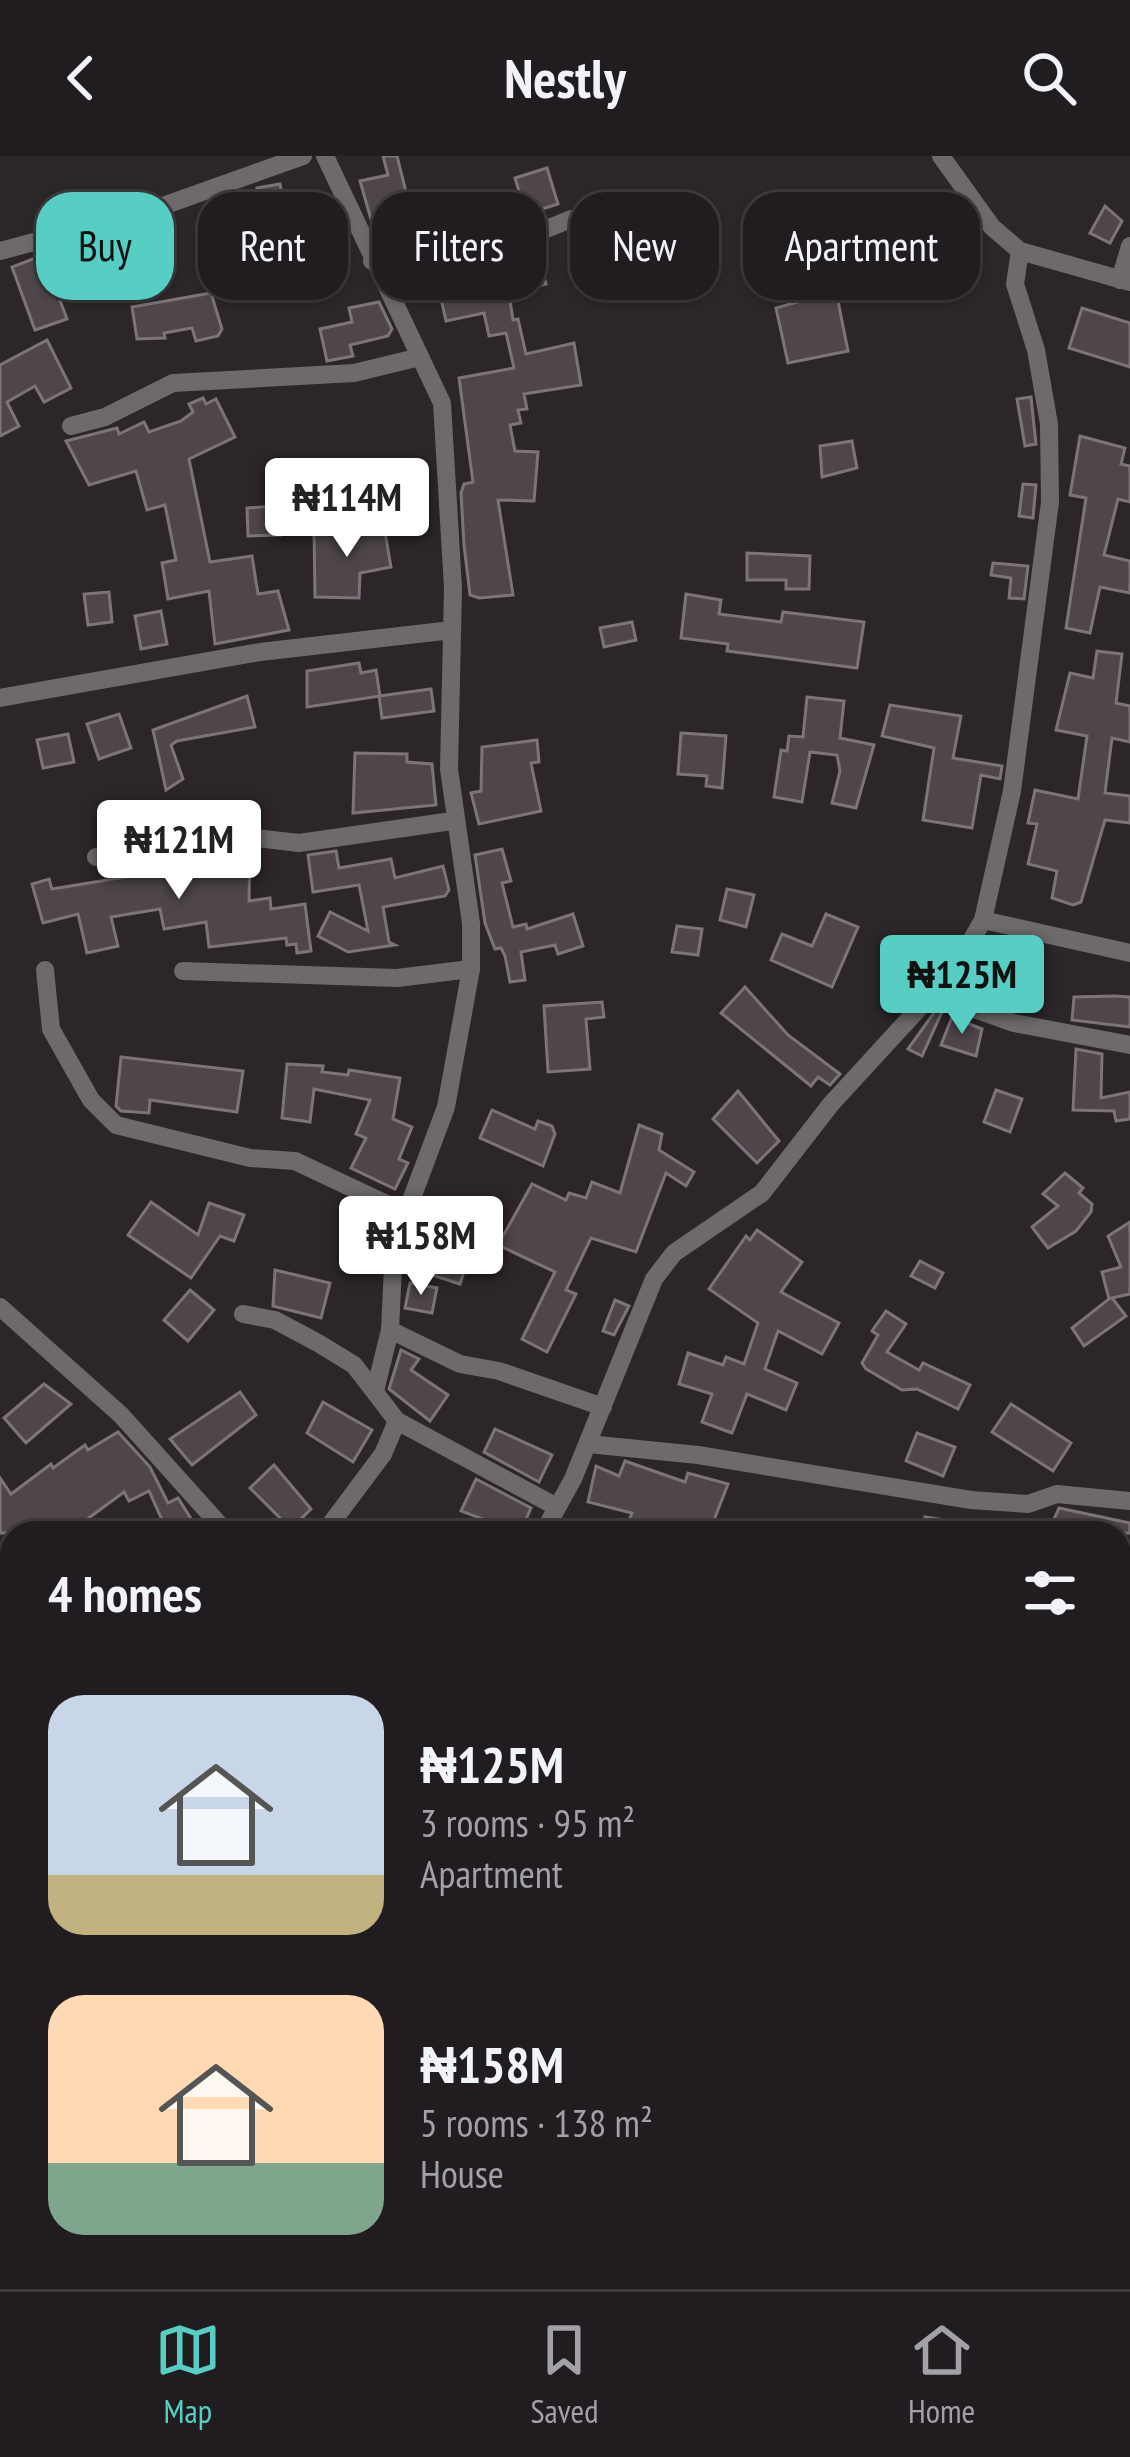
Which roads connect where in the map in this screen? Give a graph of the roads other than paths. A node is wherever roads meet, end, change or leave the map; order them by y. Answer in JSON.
{"nodes":[{"id":1,"x":304,"y":156,"type":"edge"},
{"id":2,"x":325,"y":156,"type":"edge"},
{"id":3,"x":941,"y":156,"type":"edge"},
{"id":4,"x":1130,"y":246,"type":"edge"},
{"id":5,"x":0,"y":250,"type":"edge"},
{"id":6,"x":1020,"y":251,"type":"junction"},
{"id":7,"x":372,"y":261,"type":"edge"},
{"id":8,"x":1125,"y":281,"type":"edge"},
{"id":9,"x":392,"y":300,"type":"edge"},
{"id":10,"x":420,"y":357,"type":"junction"},
{"id":11,"x":71,"y":427,"type":"dead end"},
{"id":12,"x":452,"y":630,"type":"junction"},
{"id":13,"x":0,"y":698,"type":"edge"},
{"id":14,"x":452,"y":821,"type":"junction"},
{"id":15,"x":96,"y":857,"type":"dead end"},
{"id":16,"x":983,"y":920,"type":"junction"},
{"id":17,"x":1130,"y":953,"type":"edge"},
{"id":18,"x":471,"y":969,"type":"junction"},
{"id":19,"x":45,"y":970,"type":"dead end"},
{"id":20,"x":183,"y":971,"type":"dead end"},
{"id":21,"x":932,"y":994,"type":"junction"},
{"id":22,"x":1130,"y":1045,"type":"edge"},
{"id":23,"x":403,"y":1222,"type":"junction"},
{"id":24,"x":0,"y":1307,"type":"edge"},
{"id":25,"x":243,"y":1314,"type":"dead end"},
{"id":26,"x":390,"y":1330,"type":"junction"},
{"id":27,"x":375,"y":1391,"type":"junction"},
{"id":28,"x":603,"y":1407,"type":"junction"},
{"id":29,"x":397,"y":1421,"type":"junction"},
{"id":30,"x":587,"y":1444,"type":"junction"},
{"id":31,"x":1130,"y":1501,"type":"edge"},
{"id":32,"x":557,"y":1507,"type":"junction"},
{"id":33,"x":216,"y":1521,"type":"edge"},
{"id":34,"x":333,"y":1521,"type":"edge"},
{"id":35,"x":549,"y":1521,"type":"edge"}],
"edges":[{"from":1,"to":5,"type":"street"},
{"from":2,"to":7,"type":"street"},
{"from":3,"to":6,"type":"street"},
{"from":4,"to":8,"type":"street"},
{"from":6,"to":8,"type":"street"},
{"from":6,"to":16,"type":"street"},
{"from":9,"to":10,"type":"street"},
{"from":10,"to":11,"type":"street"},
{"from":10,"to":12,"type":"street"},
{"from":12,"to":13,"type":"street"},
{"from":12,"to":14,"type":"street"},
{"from":14,"to":15,"type":"street"},
{"from":14,"to":18,"type":"street"},
{"from":16,"to":17,"type":"street"},
{"from":16,"to":21,"type":"street"},
{"from":18,"to":20,"type":"street"},
{"from":18,"to":23,"type":"street"},
{"from":19,"to":23,"type":"street"},
{"from":21,"to":22,"type":"street"},
{"from":21,"to":28,"type":"street"},
{"from":23,"to":26,"type":"street"},
{"from":24,"to":33,"type":"street"},
{"from":25,"to":27,"type":"street"},
{"from":26,"to":27,"type":"street"},
{"from":26,"to":28,"type":"street"},
{"from":27,"to":29,"type":"street"},
{"from":28,"to":30,"type":"street"},
{"from":29,"to":32,"type":"street"},
{"from":29,"to":34,"type":"street"},
{"from":30,"to":31,"type":"street"},
{"from":30,"to":32,"type":"street"},
{"from":32,"to":35,"type":"street"}]}
